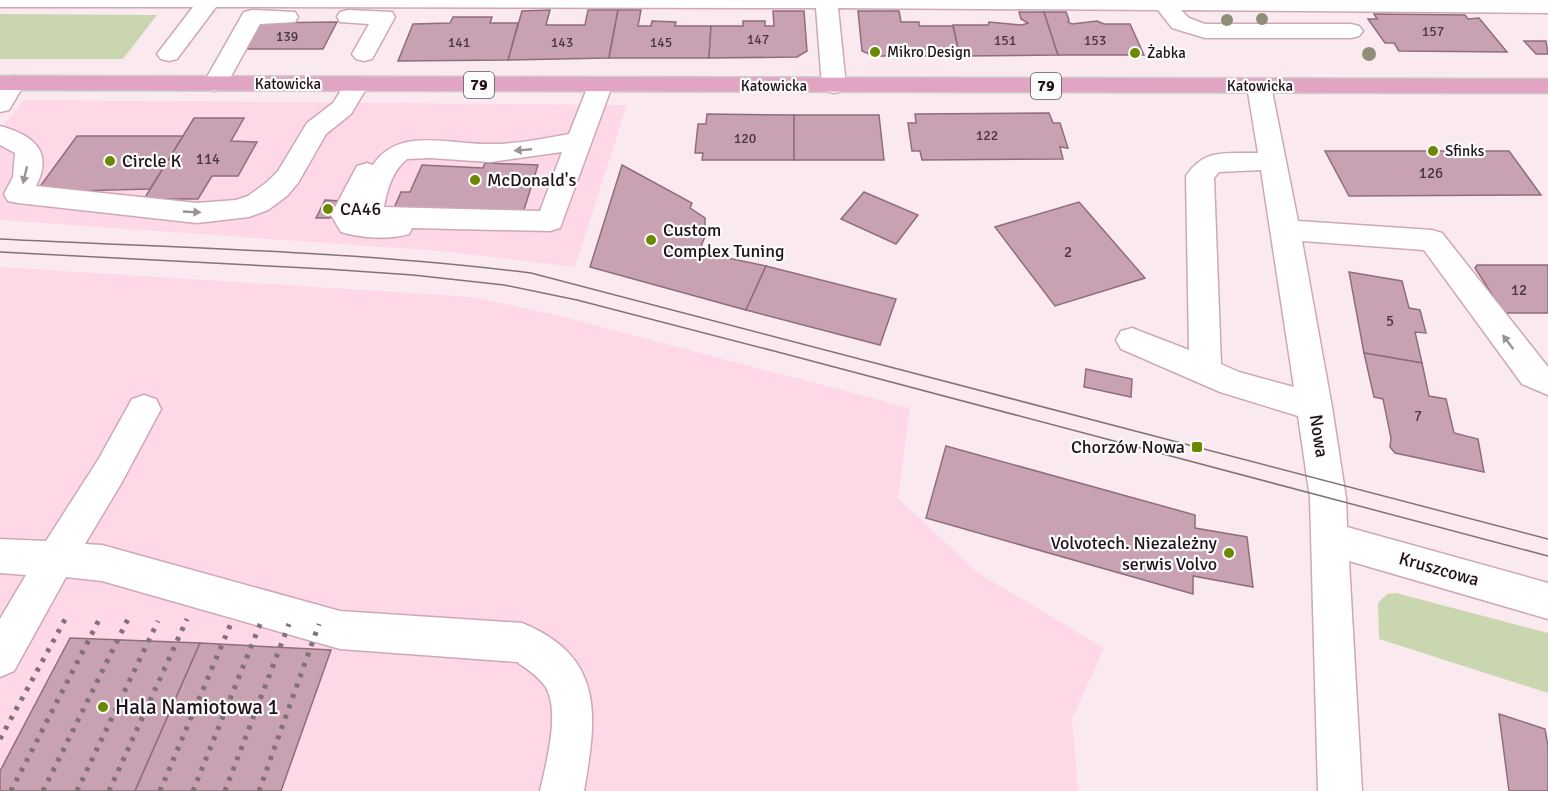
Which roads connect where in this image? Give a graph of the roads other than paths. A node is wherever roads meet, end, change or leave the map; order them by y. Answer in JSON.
{"nodes":[{"id":1,"x":0,"y":0,"type":"edge"},
{"id":2,"x":210,"y":0,"type":"edge"},
{"id":3,"x":826,"y":1,"type":"edge"},
{"id":4,"x":1222,"y":2,"type":"edge"},
{"id":5,"x":1165,"y":3,"type":"junction"},
{"id":6,"x":1548,"y":6,"type":"edge"},
{"id":7,"x":1351,"y":31,"type":"dead end"},
{"id":8,"x":169,"y":54,"type":"dead end"},
{"id":9,"x":364,"y":54,"type":"dead end"},
{"id":10,"x":7,"y":83,"type":"edge"},
{"id":11,"x":215,"y":84,"type":"junction"},
{"id":12,"x":357,"y":84,"type":"junction"},
{"id":13,"x":600,"y":86,"type":"junction"},
{"id":14,"x":834,"y":86,"type":"junction"},
{"id":15,"x":1259,"y":86,"type":"junction"},
{"id":16,"x":1548,"y":86,"type":"edge"},
{"id":17,"x":0,"y":104,"type":"edge"},
{"id":18,"x":0,"y":134,"type":"edge"},
{"id":19,"x":580,"y":140,"type":"junction"},
{"id":20,"x":1273,"y":161,"type":"junction"},
{"id":21,"x":1286,"y":230,"type":"junction"},
{"id":22,"x":1132,"y":340,"type":"dead end"},
{"id":23,"x":1205,"y":371,"type":"junction"},
{"id":24,"x":1548,"y":382,"type":"edge"},
{"id":25,"x":1315,"y":407,"type":"junction"},
{"id":26,"x":144,"y":409,"type":"dead end"},
{"id":27,"x":1329,"y":539,"type":"junction"},
{"id":28,"x":0,"y":556,"type":"edge"},
{"id":29,"x":56,"y":559,"type":"junction"},
{"id":30,"x":1548,"y":601,"type":"edge"},
{"id":31,"x":0,"y":657,"type":"edge"},
{"id":32,"x":562,"y":791,"type":"edge"},
{"id":33,"x":1340,"y":791,"type":"edge"}],
"edges":[{"from":1,"to":2,"type":"street"},
{"from":2,"to":3,"type":"street"},
{"from":2,"to":8,"type":"street"},
{"from":3,"to":5,"type":"street"},
{"from":3,"to":14,"type":"street"},
{"from":4,"to":5,"type":"street"},
{"from":4,"to":6,"type":"street"},
{"from":5,"to":7,"type":"street"},
{"from":9,"to":11,"type":"street"},
{"from":10,"to":11,"type":"main road","name":"Katowicka","number":"79"},
{"from":10,"to":17,"type":"street"},
{"from":11,"to":12,"type":"main road","name":"Katowicka","number":"79"},
{"from":12,"to":13,"type":"main road","name":"Katowicka","number":"79"},
{"from":18,"to":12,"type":"street","one_way":true},
{"from":13,"to":14,"type":"main road","name":"Katowicka","number":"79"},
{"from":13,"to":19,"type":"street"},
{"from":14,"to":15,"type":"main road","name":"Katowicka","number":"79"},
{"from":15,"to":16,"type":"main road","name":"Katowicka","number":"79"},
{"from":15,"to":20,"type":"street","name":"Nowa"},
{"from":19,"to":19,"type":"street","one_way":true},
{"from":20,"to":21,"type":"street","name":"Nowa"},
{"from":20,"to":23,"type":"street"},
{"from":24,"to":21,"type":"street","one_way":true},
{"from":21,"to":25,"type":"street","name":"Nowa"},
{"from":22,"to":23,"type":"street"},
{"from":23,"to":25,"type":"street"},
{"from":25,"to":27,"type":"street","name":"Nowa"},
{"from":26,"to":29,"type":"street"},
{"from":27,"to":30,"type":"street","name":"Kruszcowa"},
{"from":27,"to":33,"type":"street","name":"Nowa"},
{"from":28,"to":29,"type":"street"},
{"from":29,"to":31,"type":"street"},
{"from":29,"to":32,"type":"street"}]}
